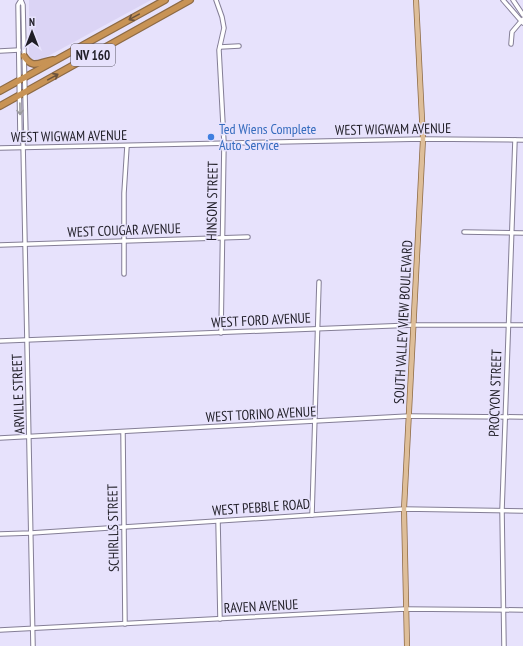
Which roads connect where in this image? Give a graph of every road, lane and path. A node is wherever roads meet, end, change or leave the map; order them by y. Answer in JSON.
{"nodes":[{"id":1,"x":21,"y":0,"type":"edge"},
{"id":2,"x":165,"y":0,"type":"edge"},
{"id":3,"x":190,"y":0,"type":"edge"},
{"id":4,"x":216,"y":0,"type":"edge"},
{"id":5,"x":416,"y":0,"type":"edge"},
{"id":6,"x":504,"y":0,"type":"edge"},
{"id":7,"x":513,"y":0,"type":"edge"},
{"id":8,"x":523,"y":15,"type":"edge"},
{"id":9,"x":522,"y":21,"type":"edge"},
{"id":10,"x":511,"y":44,"type":"dead end"},
{"id":11,"x":239,"y":46,"type":"dead end"},
{"id":12,"x":220,"y":47,"type":"junction"},
{"id":13,"x":19,"y":50,"type":"junction"},
{"id":14,"x":0,"y":51,"type":"edge"},
{"id":15,"x":24,"y":56,"type":"junction"},
{"id":16,"x":57,"y":60,"type":"junction"},
{"id":17,"x":22,"y":79,"type":"junction"},
{"id":18,"x":0,"y":91,"type":"edge"},
{"id":19,"x":22,"y":94,"type":"junction"},
{"id":20,"x":0,"y":106,"type":"edge"},
{"id":21,"x":423,"y":139,"type":"junction"},
{"id":22,"x":515,"y":140,"type":"junction"},
{"id":23,"x":523,"y":140,"type":"edge"},
{"id":24,"x":224,"y":143,"type":"junction"},
{"id":25,"x":127,"y":146,"type":"junction"},
{"id":26,"x":0,"y":148,"type":"edge"},
{"id":27,"x":24,"y":148,"type":"junction"},
{"id":28,"x":464,"y":232,"type":"dead end"},
{"id":29,"x":512,"y":233,"type":"junction"},
{"id":30,"x":523,"y":233,"type":"edge"},
{"id":31,"x":222,"y":237,"type":"junction"},
{"id":32,"x":248,"y":237,"type":"dead end"},
{"id":33,"x":124,"y":240,"type":"junction"},
{"id":34,"x":0,"y":245,"type":"edge"},
{"id":35,"x":26,"y":245,"type":"junction"},
{"id":36,"x":124,"y":274,"type":"dead end"},
{"id":37,"x":319,"y":282,"type":"dead end"},
{"id":38,"x":414,"y":325,"type":"junction"},
{"id":39,"x":509,"y":325,"type":"junction"},
{"id":40,"x":523,"y":325,"type":"edge"},
{"id":41,"x":317,"y":328,"type":"junction"},
{"id":42,"x":221,"y":333,"type":"junction"},
{"id":43,"x":27,"y":340,"type":"junction"},
{"id":44,"x":0,"y":341,"type":"edge"},
{"id":45,"x":409,"y":416,"type":"junction"},
{"id":46,"x":505,"y":417,"type":"junction"},
{"id":47,"x":523,"y":417,"type":"edge"},
{"id":48,"x":315,"y":422,"type":"junction"},
{"id":49,"x":123,"y":432,"type":"junction"},
{"id":50,"x":30,"y":437,"type":"junction"},
{"id":51,"x":0,"y":438,"type":"edge"},
{"id":52,"x":404,"y":509,"type":"junction"},
{"id":53,"x":502,"y":510,"type":"junction"},
{"id":54,"x":523,"y":511,"type":"edge"},
{"id":55,"x":312,"y":515,"type":"junction"},
{"id":56,"x":218,"y":521,"type":"junction"},
{"id":57,"x":124,"y":527,"type":"junction"},
{"id":58,"x":31,"y":533,"type":"junction"},
{"id":59,"x":0,"y":534,"type":"edge"},
{"id":60,"x":405,"y":609,"type":"junction"},
{"id":61,"x":503,"y":609,"type":"junction"},
{"id":62,"x":523,"y":610,"type":"edge"},
{"id":63,"x":220,"y":619,"type":"junction"},
{"id":64,"x":125,"y":624,"type":"junction"},
{"id":65,"x":32,"y":629,"type":"junction"},
{"id":66,"x":0,"y":630,"type":"edge"},
{"id":67,"x":33,"y":646,"type":"edge"},
{"id":68,"x":407,"y":646,"type":"edge"},
{"id":69,"x":504,"y":646,"type":"edge"}],
"edges":[{"from":1,"to":13,"type":"street","name":"ARVILLE STREET"},
{"from":1,"to":15,"type":"street","name":"ARVILLE STREET"},
{"from":2,"to":16,"type":"highway","number":"NV 160","one_way":true},
{"from":19,"to":3,"type":"highway","number":"NV 160","one_way":true},
{"from":4,"to":12,"type":"street","name":"HINSON STREET"},
{"from":5,"to":21,"type":"main road","name":"SOUTH VALLEY VIEW BOULEVARD"},
{"from":6,"to":9,"type":"street"},
{"from":7,"to":8,"type":"street"},
{"from":9,"to":10,"type":"street"},
{"from":11,"to":12,"type":"street"},
{"from":12,"to":24,"type":"street","name":"HINSON STREET"},
{"from":13,"to":14,"type":"street"},
{"from":13,"to":17,"type":"street","name":"ARVILLE STREET"},
{"from":15,"to":16,"type":"highway"},
{"from":15,"to":17,"type":"street","name":"ARVILLE STREET"},
{"from":16,"to":17,"type":"highway","number":"NV 160"},
{"from":17,"to":18,"type":"highway","number":"NV 160"},
{"from":17,"to":19,"type":"street","name":"ARVILLE STREET"},
{"from":19,"to":20,"type":"highway","number":"NV 160"},
{"from":19,"to":27,"type":"street","name":"ARVILLE STREET"},
{"from":21,"to":22,"type":"street","name":"WEST WIGWAM AVENUE"},
{"from":21,"to":24,"type":"street","name":"WEST WIGWAM AVENUE"},
{"from":21,"to":38,"type":"main road","name":"SOUTH VALLEY VIEW BOULEVARD"},
{"from":22,"to":23,"type":"street","name":"WEST WIGWAM AVENUE"},
{"from":22,"to":29,"type":"street","name":"PROCYON STREET"},
{"from":24,"to":25,"type":"street","name":"WEST WIGWAM AVENUE"},
{"from":24,"to":31,"type":"street","name":"HINSON STREET"},
{"from":25,"to":27,"type":"street","name":"WEST WIGWAM AVENUE"},
{"from":25,"to":33,"type":"street"},
{"from":26,"to":27,"type":"street","name":"WEST WIGWAM AVENUE"},
{"from":27,"to":35,"type":"street","name":"ARVILLE STREET"},
{"from":28,"to":29,"type":"street"},
{"from":29,"to":30,"type":"street"},
{"from":29,"to":39,"type":"street","name":"PROCYON STREET"},
{"from":31,"to":32,"type":"street","name":"WEST COUGAR AVENUE"},
{"from":31,"to":33,"type":"street","name":"WEST COUGAR AVENUE"},
{"from":31,"to":42,"type":"street","name":"HINSON STREET"},
{"from":33,"to":35,"type":"street","name":"WEST COUGAR AVENUE"},
{"from":33,"to":36,"type":"street"},
{"from":34,"to":35,"type":"street","name":"WEST COUGAR AVENUE"},
{"from":35,"to":43,"type":"street","name":"ARVILLE STREET"},
{"from":37,"to":41,"type":"street"},
{"from":38,"to":39,"type":"street","name":"WEST FORD AVENUE"},
{"from":38,"to":41,"type":"street","name":"WEST FORD AVENUE"},
{"from":38,"to":45,"type":"main road","name":"SOUTH VALLEY VIEW BOULEVARD"},
{"from":39,"to":40,"type":"street","name":"WEST FORD AVENUE"},
{"from":39,"to":46,"type":"street","name":"PROCYON STREET"},
{"from":41,"to":42,"type":"street","name":"WEST FORD AVENUE"},
{"from":41,"to":48,"type":"street"},
{"from":42,"to":43,"type":"street","name":"WEST FORD AVENUE"},
{"from":43,"to":44,"type":"street","name":"WEST FORD AVENUE"},
{"from":43,"to":50,"type":"street","name":"ARVILLE STREET"},
{"from":45,"to":46,"type":"street","name":"WEST TORINO AVENUE"},
{"from":45,"to":48,"type":"street","name":"WEST TORINO AVENUE"},
{"from":45,"to":52,"type":"main road","name":"SOUTH VALLEY VIEW BOULEVARD"},
{"from":46,"to":47,"type":"street","name":"WEST TORINO AVENUE"},
{"from":46,"to":53,"type":"street","name":"PROCYON STREET"},
{"from":48,"to":49,"type":"street","name":"WEST TORINO AVENUE"},
{"from":48,"to":55,"type":"street"},
{"from":49,"to":50,"type":"street","name":"WEST TORINO AVENUE"},
{"from":49,"to":57,"type":"street","name":"SCHIRLLS STREET"},
{"from":50,"to":51,"type":"street","name":"WEST TORINO AVENUE"},
{"from":50,"to":58,"type":"street","name":"ARVILLE STREET"},
{"from":52,"to":53,"type":"street","name":"WEST PEBBLE ROAD"},
{"from":52,"to":55,"type":"street","name":"WEST PEBBLE ROAD"},
{"from":52,"to":60,"type":"main road","name":"SOUTH VALLEY VIEW BOULEVARD"},
{"from":53,"to":54,"type":"street","name":"WEST PEBBLE ROAD"},
{"from":53,"to":61,"type":"street","name":"PROCYON STREET"},
{"from":55,"to":56,"type":"street","name":"WEST PEBBLE ROAD"},
{"from":56,"to":57,"type":"street","name":"WEST PEBBLE ROAD"},
{"from":56,"to":63,"type":"street"},
{"from":57,"to":58,"type":"street","name":"WEST PEBBLE ROAD"},
{"from":57,"to":64,"type":"street","name":"SCHIRLLS STREET"},
{"from":58,"to":59,"type":"street","name":"WEST PEBBLE ROAD"},
{"from":58,"to":65,"type":"street","name":"ARVILLE STREET"},
{"from":60,"to":61,"type":"street","name":"RAVEN AVENUE"},
{"from":60,"to":63,"type":"street","name":"RAVEN AVENUE"},
{"from":60,"to":68,"type":"main road","name":"SOUTH VALLEY VIEW BOULEVARD"},
{"from":61,"to":62,"type":"street","name":"RAVEN AVENUE"},
{"from":61,"to":69,"type":"street","name":"PROCYON STREET"},
{"from":63,"to":64,"type":"street","name":"RAVEN AVENUE"},
{"from":64,"to":65,"type":"street","name":"RAVEN AVENUE"},
{"from":65,"to":66,"type":"street","name":"RAVEN AVENUE"},
{"from":65,"to":67,"type":"street","name":"ARVILLE STREET"}]}
